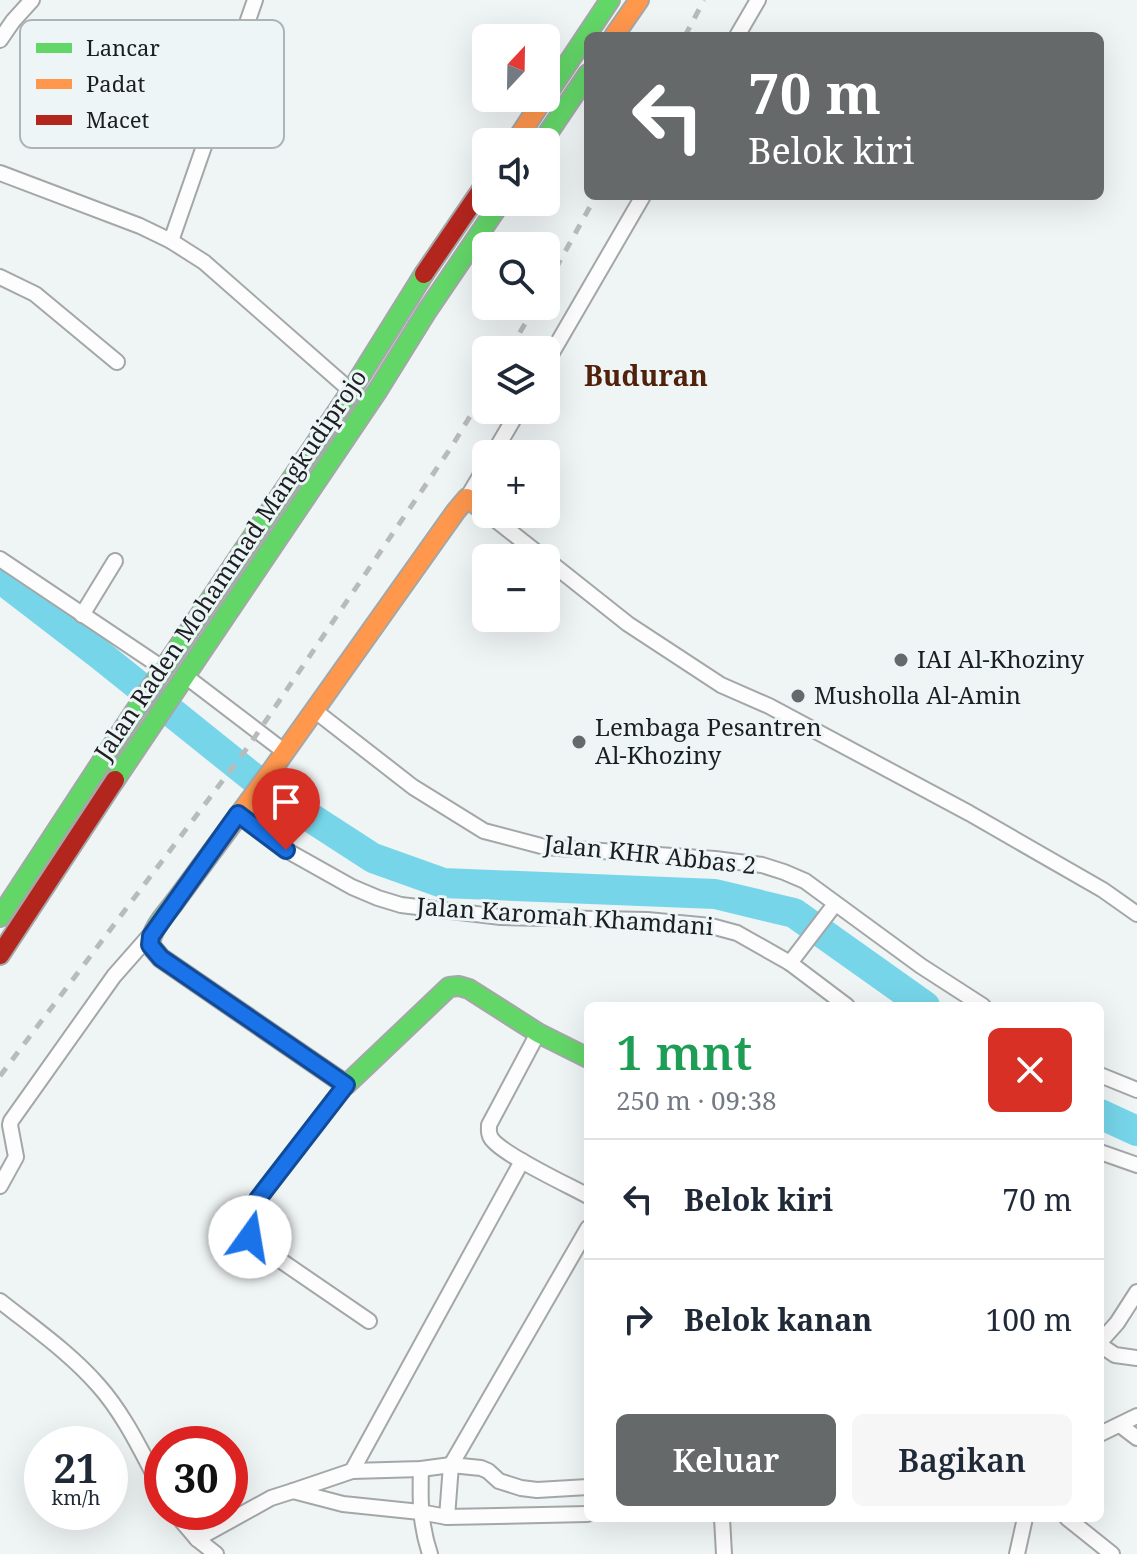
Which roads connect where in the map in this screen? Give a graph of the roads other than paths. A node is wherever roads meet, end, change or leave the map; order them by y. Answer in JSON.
{"nodes":[{"id":1,"x":32,"y":0,"type":"edge"},
{"id":2,"x":255,"y":0,"type":"edge"},
{"id":3,"x":610,"y":0,"type":"edge"},
{"id":4,"x":639,"y":0,"type":"edge"},
{"id":5,"x":758,"y":0,"type":"edge"},
{"id":6,"x":248,"y":20,"type":"edge"},
{"id":7,"x":589,"y":32,"type":"edge"},
{"id":8,"x":617,"y":32,"type":"edge"},
{"id":9,"x":739,"y":32,"type":"edge"},
{"id":10,"x":584,"y":39,"type":"edge"},
{"id":11,"x":0,"y":40,"type":"edge"},
{"id":12,"x":560,"y":75,"type":"edge"},
{"id":13,"x":584,"y":80,"type":"edge"},
{"id":14,"x":551,"y":128,"type":"edge"},
{"id":15,"x":203,"y":148,"type":"edge"},
{"id":16,"x":0,"y":173,"type":"edge"},
{"id":17,"x":641,"y":200,"type":"edge"},
{"id":18,"x":472,"y":203,"type":"edge"},
{"id":19,"x":492,"y":216,"type":"edge"},
{"id":20,"x":171,"y":241,"type":"junction"},
{"id":21,"x":436,"y":254,"type":"junction"},
{"id":22,"x":455,"y":270,"type":"junction"},
{"id":23,"x":0,"y":277,"type":"edge"},
{"id":24,"x":407,"y":300,"type":"junction"},
{"id":25,"x":427,"y":311,"type":"junction"},
{"id":26,"x":560,"y":339,"type":"edge"},
{"id":27,"x":117,"y":362,"type":"dead end"},
{"id":28,"x":351,"y":391,"type":"junction"},
{"id":29,"x":472,"y":490,"type":"edge"},
{"id":30,"x":467,"y":498,"type":"junction"},
{"id":31,"x":472,"y":502,"type":"edge"},
{"id":32,"x":506,"y":528,"type":"edge"},
{"id":33,"x":526,"y":544,"type":"edge"},
{"id":34,"x":0,"y":559,"type":"edge"},
{"id":35,"x":115,"y":561,"type":"dead end"},
{"id":36,"x":560,"y":571,"type":"edge"},
{"id":37,"x":82,"y":615,"type":"junction"},
{"id":38,"x":163,"y":670,"type":"junction"},
{"id":39,"x":183,"y":677,"type":"junction"},
{"id":40,"x":314,"y":710,"type":"junction"},
{"id":41,"x":285,"y":752,"type":"junction"},
{"id":42,"x":238,"y":814,"type":"junction"},
{"id":43,"x":832,"y":906,"type":"junction"},
{"id":44,"x":1137,"y":914,"type":"edge"},
{"id":45,"x":0,"y":917,"type":"edge"},
{"id":46,"x":154,"y":929,"type":"junction"},
{"id":47,"x":0,"y":955,"type":"edge"},
{"id":48,"x":794,"y":958,"type":"junction"},
{"id":49,"x":843,"y":1002,"type":"edge"},
{"id":50,"x":977,"y":1002,"type":"edge"},
{"id":51,"x":538,"y":1033,"type":"junction"},
{"id":52,"x":584,"y":1056,"type":"edge"},
{"id":53,"x":1104,"y":1077,"type":"edge"},
{"id":54,"x":346,"y":1085,"type":"junction"},
{"id":55,"x":1137,"y":1090,"type":"edge"},
{"id":56,"x":1104,"y":1153,"type":"edge"},
{"id":57,"x":522,"y":1161,"type":"junction"},
{"id":58,"x":1137,"y":1165,"type":"edge"},
{"id":59,"x":0,"y":1186,"type":"edge"},
{"id":60,"x":584,"y":1194,"type":"edge"},
{"id":61,"x":584,"y":1235,"type":"edge"},
{"id":62,"x":1137,"y":1292,"type":"edge"},
{"id":63,"x":0,"y":1301,"type":"edge"},
{"id":64,"x":369,"y":1321,"type":"dead end"},
{"id":65,"x":1104,"y":1339,"type":"edge"},
{"id":66,"x":1104,"y":1347,"type":"edge"},
{"id":67,"x":1137,"y":1358,"type":"edge"},
{"id":68,"x":1137,"y":1416,"type":"edge"},
{"id":69,"x":1120,"y":1425,"type":"junction"},
{"id":70,"x":1104,"y":1432,"type":"edge"},
{"id":71,"x":1137,"y":1438,"type":"edge"},
{"id":72,"x":144,"y":1458,"type":"edge"},
{"id":73,"x":451,"y":1465,"type":"junction"},
{"id":74,"x":421,"y":1469,"type":"junction"},
{"id":75,"x":352,"y":1471,"type":"junction"},
{"id":76,"x":584,"y":1487,"type":"edge"},
{"id":77,"x":293,"y":1491,"type":"junction"},
{"id":78,"x":420,"y":1512,"type":"junction"},
{"id":79,"x":584,"y":1514,"type":"edge"},
{"id":80,"x":447,"y":1517,"type":"junction"},
{"id":81,"x":722,"y":1522,"type":"edge"},
{"id":82,"x":1024,"y":1522,"type":"edge"},
{"id":83,"x":1072,"y":1522,"type":"edge"},
{"id":84,"x":189,"y":1530,"type":"edge"},
{"id":85,"x":197,"y":1539,"type":"junction"},
{"id":86,"x":216,"y":1554,"type":"edge"},
{"id":87,"x":430,"y":1554,"type":"edge"},
{"id":88,"x":724,"y":1554,"type":"edge"},
{"id":89,"x":1017,"y":1554,"type":"edge"},
{"id":90,"x":1112,"y":1554,"type":"edge"}],
"edges":[{"from":1,"to":11,"type":"street"},
{"from":2,"to":6,"type":"street"},
{"from":3,"to":7,"type":"main road"},
{"from":4,"to":8,"type":"main road"},
{"from":5,"to":9,"type":"street"},
{"from":10,"to":12,"type":"main road"},
{"from":13,"to":14,"type":"main road"},
{"from":15,"to":20,"type":"street"},
{"from":16,"to":20,"type":"street"},
{"from":17,"to":26,"type":"street"},
{"from":18,"to":21,"type":"main road","name":"Jalan Raden Mohammad Mangkudiprojo"},
{"from":19,"to":22,"type":"main road","name":"Jalan Raden Mohammad Mangkudiprojo"},
{"from":20,"to":28,"type":"street"},
{"from":21,"to":22,"type":"main road"},
{"from":21,"to":24,"type":"main road","name":"Jalan Raden Mohammad Mangkudiprojo"},
{"from":22,"to":25,"type":"main road","name":"Jalan Raden Mohammad Mangkudiprojo"},
{"from":23,"to":27,"type":"street"},
{"from":24,"to":25,"type":"main road"},
{"from":24,"to":28,"type":"main road","name":"Jalan Raden Mohammad Mangkudiprojo"},
{"from":25,"to":39,"type":"main road","name":"Jalan Raden Mohammad Mangkudiprojo"},
{"from":28,"to":38,"type":"main road","name":"Jalan Raden Mohammad Mangkudiprojo"},
{"from":29,"to":30,"type":"street"},
{"from":30,"to":31,"type":"main road"},
{"from":30,"to":40,"type":"main road"},
{"from":32,"to":33,"type":"street"},
{"from":34,"to":37,"type":"street"},
{"from":35,"to":37,"type":"street"},
{"from":36,"to":44,"type":"street"},
{"from":37,"to":38,"type":"street"},
{"from":38,"to":45,"type":"main road","name":"Jalan Raden Mohammad Mangkudiprojo"},
{"from":39,"to":41,"type":"street"},
{"from":39,"to":47,"type":"main road","name":"Jalan Raden Mohammad Mangkudiprojo"},
{"from":40,"to":41,"type":"main road"},
{"from":40,"to":43,"type":"street","name":"Jalan KHR Abbas 2"},
{"from":41,"to":42,"type":"main road"},
{"from":42,"to":46,"type":"main road"},
{"from":42,"to":48,"type":"street","name":"Jalan Karomah Khamdani"},
{"from":43,"to":48,"type":"street"},
{"from":43,"to":50,"type":"street","name":"Jalan KHR Abbas 2"},
{"from":46,"to":54,"type":"main road"},
{"from":46,"to":59,"type":"street"},
{"from":48,"to":49,"type":"street","name":"Jalan Karomah Khamdani"},
{"from":51,"to":52,"type":"main road"},
{"from":51,"to":54,"type":"main road"},
{"from":51,"to":57,"type":"street"},
{"from":53,"to":55,"type":"street"},
{"from":54,"to":64,"type":"street"},
{"from":56,"to":58,"type":"street"},
{"from":57,"to":60,"type":"street"},
{"from":57,"to":75,"type":"street"},
{"from":61,"to":73,"type":"street"},
{"from":62,"to":65,"type":"street"},
{"from":63,"to":72,"type":"street"},
{"from":66,"to":67,"type":"street"},
{"from":68,"to":69,"type":"street"},
{"from":69,"to":70,"type":"street"},
{"from":69,"to":71,"type":"street"},
{"from":73,"to":74,"type":"street"},
{"from":73,"to":76,"type":"street"},
{"from":73,"to":80,"type":"street"},
{"from":74,"to":75,"type":"street"},
{"from":74,"to":78,"type":"street"},
{"from":75,"to":77,"type":"street"},
{"from":77,"to":78,"type":"street"},
{"from":77,"to":85,"type":"street"},
{"from":78,"to":80,"type":"street"},
{"from":78,"to":87,"type":"street"},
{"from":79,"to":80,"type":"street"},
{"from":81,"to":88,"type":"street"},
{"from":82,"to":89,"type":"street"},
{"from":83,"to":90,"type":"street"},
{"from":84,"to":85,"type":"street"},
{"from":85,"to":86,"type":"street"}]}
